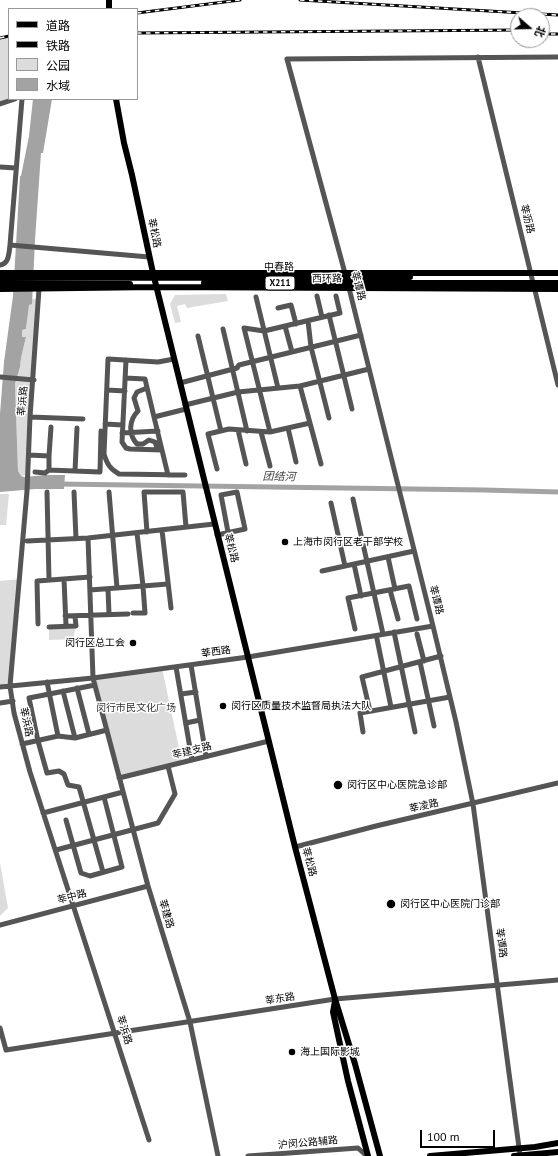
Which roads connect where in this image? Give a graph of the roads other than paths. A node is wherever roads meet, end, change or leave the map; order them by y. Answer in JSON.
{"nodes":[{"id":1,"x":478,"y":57,"type":"junction"},
{"id":2,"x":558,"y":57,"type":"edge"},
{"id":3,"x":13,"y":100,"type":"edge"},
{"id":4,"x":22,"y":100,"type":"edge"},
{"id":5,"x":116,"y":100,"type":"edge"},
{"id":6,"x":0,"y":104,"type":"edge"},
{"id":7,"x":0,"y":167,"type":"edge"},
{"id":8,"x":16,"y":168,"type":"junction"},
{"id":9,"x":13,"y":245,"type":"junction"},
{"id":10,"x":149,"y":257,"type":"junction"},
{"id":11,"x":0,"y":266,"type":"edge"},
{"id":12,"x":153,"y":273,"type":"junction"},
{"id":13,"x":345,"y":273,"type":"junction"},
{"id":14,"x":530,"y":273,"type":"junction"},
{"id":15,"x":558,"y":273,"type":"edge"},
{"id":16,"x":558,"y":277,"type":"edge"},
{"id":17,"x":1,"y":282,"type":"edge"},
{"id":18,"x":558,"y":283,"type":"edge"},
{"id":19,"x":156,"y":287,"type":"junction"},
{"id":20,"x":350,"y":288,"type":"junction"},
{"id":21,"x":37,"y":289,"type":"junction"},
{"id":22,"x":535,"y":289,"type":"junction"},
{"id":23,"x":558,"y":289,"type":"edge"},
{"id":24,"x":317,"y":296,"type":"dead end"},
{"id":25,"x":336,"y":296,"type":"dead end"},
{"id":26,"x":256,"y":297,"type":"dead end"},
{"id":27,"x":278,"y":308,"type":"dead end"},
{"id":28,"x":329,"y":315,"type":"junction"},
{"id":29,"x":322,"y":317,"type":"junction"},
{"id":30,"x":308,"y":321,"type":"junction"},
{"id":31,"x":296,"y":324,"type":"junction"},
{"id":32,"x":285,"y":326,"type":"junction"},
{"id":33,"x":223,"y":330,"type":"dead end"},
{"id":34,"x":264,"y":331,"type":"junction"},
{"id":35,"x":361,"y":335,"type":"junction"},
{"id":36,"x":198,"y":336,"type":"dead end"},
{"id":37,"x":336,"y":341,"type":"junction"},
{"id":38,"x":311,"y":347,"type":"junction"},
{"id":39,"x":292,"y":352,"type":"junction"},
{"id":40,"x":271,"y":358,"type":"junction"},
{"id":41,"x":174,"y":359,"type":"junction"},
{"id":42,"x":126,"y":360,"type":"junction"},
{"id":43,"x":253,"y":362,"type":"junction"},
{"id":44,"x":369,"y":368,"type":"junction"},
{"id":45,"x":232,"y":370,"type":"junction"},
{"id":46,"x":344,"y":375,"type":"junction"},
{"id":47,"x":208,"y":376,"type":"junction"},
{"id":48,"x":0,"y":377,"type":"edge"},
{"id":49,"x":126,"y":378,"type":"junction"},
{"id":50,"x":34,"y":380,"type":"junction"},
{"id":51,"x":320,"y":381,"type":"junction"},
{"id":52,"x":180,"y":383,"type":"junction"},
{"id":53,"x":558,"y":385,"type":"edge"},
{"id":54,"x":300,"y":386,"type":"junction"},
{"id":55,"x":148,"y":388,"type":"junction"},
{"id":56,"x":278,"y":388,"type":"junction"},
{"id":57,"x":107,"y":390,"type":"junction"},
{"id":58,"x":260,"y":390,"type":"junction"},
{"id":59,"x":125,"y":391,"type":"junction"},
{"id":60,"x":238,"y":392,"type":"junction"},
{"id":61,"x":213,"y":398,"type":"junction"},
{"id":62,"x":186,"y":407,"type":"junction"},
{"id":63,"x":352,"y":409,"type":"dead end"},
{"id":64,"x":30,"y":417,"type":"junction"},
{"id":65,"x":154,"y":417,"type":"junction"},
{"id":66,"x":329,"y":418,"type":"dead end"},
{"id":67,"x":83,"y":419,"type":"dead end"},
{"id":68,"x":310,"y":423,"type":"junction"},
{"id":69,"x":106,"y":424,"type":"junction"},
{"id":70,"x":123,"y":425,"type":"junction"},
{"id":71,"x":51,"y":427,"type":"dead end"},
{"id":72,"x":77,"y":428,"type":"dead end"},
{"id":73,"x":288,"y":428,"type":"junction"},
{"id":74,"x":238,"y":430,"type":"junction"},
{"id":75,"x":102,"y":431,"type":"dead end"},
{"id":76,"x":158,"y":431,"type":"junction"},
{"id":77,"x":221,"y":431,"type":"junction"},
{"id":78,"x":247,"y":431,"type":"junction"},
{"id":79,"x":122,"y":432,"type":"junction"},
{"id":80,"x":130,"y":432,"type":"junction"},
{"id":81,"x":261,"y":432,"type":"junction"},
{"id":82,"x":270,"y":432,"type":"junction"},
{"id":83,"x":160,"y":450,"type":"junction"},
{"id":84,"x":29,"y":455,"type":"junction"},
{"id":85,"x":49,"y":456,"type":"junction"},
{"id":86,"x":296,"y":462,"type":"dead end"},
{"id":87,"x":246,"y":464,"type":"dead end"},
{"id":88,"x":321,"y":464,"type":"dead end"},
{"id":89,"x":270,"y":466,"type":"dead end"},
{"id":90,"x":217,"y":469,"type":"dead end"},
{"id":91,"x":49,"y":470,"type":"junction"},
{"id":92,"x":75,"y":471,"type":"junction"},
{"id":93,"x":35,"y":472,"type":"dead end"},
{"id":94,"x":168,"y":475,"type":"junction"},
{"id":95,"x":185,"y":475,"type":"dead end"},
{"id":96,"x":47,"y":492,"type":"dead end"},
{"id":97,"x":74,"y":492,"type":"dead end"},
{"id":98,"x":108,"y":492,"type":"dead end"},
{"id":99,"x":353,"y":499,"type":"dead end"},
{"id":100,"x":332,"y":503,"type":"dead end"},
{"id":101,"x":214,"y":524,"type":"junction"},
{"id":102,"x":186,"y":527,"type":"junction"},
{"id":103,"x":162,"y":530,"type":"junction"},
{"id":104,"x":147,"y":532,"type":"junction"},
{"id":105,"x":228,"y":532,"type":"junction"},
{"id":106,"x":137,"y":533,"type":"junction"},
{"id":107,"x":113,"y":535,"type":"junction"},
{"id":108,"x":217,"y":535,"type":"junction"},
{"id":109,"x":88,"y":538,"type":"junction"},
{"id":110,"x":76,"y":539,"type":"junction"},
{"id":111,"x":47,"y":540,"type":"junction"},
{"id":112,"x":27,"y":541,"type":"dead end"},
{"id":113,"x":414,"y":551,"type":"junction"},
{"id":114,"x":388,"y":557,"type":"junction"},
{"id":115,"x":367,"y":561,"type":"junction"},
{"id":116,"x":354,"y":564,"type":"junction"},
{"id":117,"x":345,"y":566,"type":"junction"},
{"id":118,"x":322,"y":572,"type":"dead end"},
{"id":119,"x":90,"y":577,"type":"junction"},
{"id":120,"x":64,"y":579,"type":"junction"},
{"id":121,"x":49,"y":580,"type":"junction"},
{"id":122,"x":168,"y":584,"type":"junction"},
{"id":123,"x":143,"y":586,"type":"junction"},
{"id":124,"x":117,"y":588,"type":"junction"},
{"id":125,"x":108,"y":589,"type":"junction"},
{"id":126,"x":393,"y":589,"type":"junction"},
{"id":127,"x":90,"y":590,"type":"junction"},
{"id":128,"x":374,"y":593,"type":"junction"},
{"id":129,"x":361,"y":596,"type":"junction"},
{"id":130,"x":170,"y":608,"type":"dead end"},
{"id":131,"x":109,"y":614,"type":"junction"},
{"id":132,"x":91,"y":615,"type":"junction"},
{"id":133,"x":65,"y":616,"type":"junction"},
{"id":134,"x":75,"y":616,"type":"junction"},
{"id":135,"x":398,"y":619,"type":"dead end"},
{"id":136,"x":417,"y":619,"type":"dead end"},
{"id":137,"x":38,"y":624,"type":"dead end"},
{"id":138,"x":66,"y":626,"type":"junction"},
{"id":139,"x":433,"y":626,"type":"junction"},
{"id":140,"x":49,"y":627,"type":"dead end"},
{"id":141,"x":355,"y":629,"type":"dead end"},
{"id":142,"x":394,"y":632,"type":"junction"},
{"id":143,"x":383,"y":634,"type":"junction"},
{"id":144,"x":418,"y":634,"type":"dead end"},
{"id":145,"x":377,"y":639,"type":"dead end"},
{"id":146,"x":440,"y":656,"type":"junction"},
{"id":147,"x":248,"y":657,"type":"junction"},
{"id":148,"x":422,"y":661,"type":"junction"},
{"id":149,"x":191,"y":665,"type":"junction"},
{"id":150,"x":176,"y":667,"type":"junction"},
{"id":151,"x":401,"y":667,"type":"junction"},
{"id":152,"x":384,"y":671,"type":"junction"},
{"id":153,"x":93,"y":678,"type":"junction"},
{"id":154,"x":47,"y":682,"type":"junction"},
{"id":155,"x":95,"y":685,"type":"junction"},
{"id":156,"x":10,"y":686,"type":"junction"},
{"id":157,"x":0,"y":687,"type":"edge"},
{"id":158,"x":77,"y":688,"type":"junction"},
{"id":159,"x":62,"y":691,"type":"junction"},
{"id":160,"x":196,"y":692,"type":"junction"},
{"id":161,"x":49,"y":694,"type":"junction"},
{"id":162,"x":181,"y":694,"type":"junction"},
{"id":163,"x":450,"y":697,"type":"junction"},
{"id":164,"x":12,"y":701,"type":"junction"},
{"id":165,"x":429,"y":701,"type":"junction"},
{"id":166,"x":0,"y":702,"type":"edge"},
{"id":167,"x":409,"y":704,"type":"junction"},
{"id":168,"x":391,"y":707,"type":"junction"},
{"id":169,"x":370,"y":711,"type":"junction"},
{"id":170,"x":200,"y":720,"type":"junction"},
{"id":171,"x":186,"y":722,"type":"junction"},
{"id":172,"x":434,"y":726,"type":"dead end"},
{"id":173,"x":107,"y":730,"type":"junction"},
{"id":174,"x":363,"y":732,"type":"dead end"},
{"id":175,"x":415,"y":732,"type":"dead end"},
{"id":176,"x":90,"y":734,"type":"junction"},
{"id":177,"x":58,"y":736,"type":"junction"},
{"id":178,"x":75,"y":738,"type":"junction"},
{"id":179,"x":38,"y":741,"type":"junction"},
{"id":180,"x":268,"y":741,"type":"junction"},
{"id":181,"x":22,"y":744,"type":"junction"},
{"id":182,"x":206,"y":756,"type":"junction"},
{"id":183,"x":192,"y":760,"type":"junction"},
{"id":184,"x":168,"y":766,"type":"junction"},
{"id":185,"x":119,"y":778,"type":"junction"},
{"id":186,"x":558,"y":783,"type":"edge"},
{"id":187,"x":123,"y":792,"type":"junction"},
{"id":188,"x":104,"y":797,"type":"junction"},
{"id":189,"x":83,"y":802,"type":"junction"},
{"id":190,"x":472,"y":804,"type":"junction"},
{"id":191,"x":43,"y":813,"type":"junction"},
{"id":192,"x":66,"y":820,"type":"dead end"},
{"id":193,"x":133,"y":829,"type":"junction"},
{"id":194,"x":114,"y":834,"type":"junction"},
{"id":195,"x":93,"y":840,"type":"junction"},
{"id":196,"x":73,"y":846,"type":"junction"},
{"id":197,"x":295,"y":847,"type":"junction"},
{"id":198,"x":56,"y":850,"type":"junction"},
{"id":199,"x":103,"y":872,"type":"junction"},
{"id":200,"x":148,"y":886,"type":"junction"},
{"id":201,"x":74,"y":906,"type":"junction"},
{"id":202,"x":0,"y":925,"type":"edge"},
{"id":203,"x":558,"y":980,"type":"edge"},
{"id":204,"x":498,"y":985,"type":"junction"},
{"id":205,"x":336,"y":999,"type":"junction"},
{"id":206,"x":190,"y":1022,"type":"junction"},
{"id":207,"x":0,"y":1028,"type":"edge"},
{"id":208,"x":115,"y":1033,"type":"junction"},
{"id":209,"x":150,"y":1140,"type":"dead end"},
{"id":210,"x":558,"y":1143,"type":"edge"},
{"id":211,"x":518,"y":1148,"type":"junction"},
{"id":212,"x":558,"y":1152,"type":"edge"},
{"id":213,"x":218,"y":1156,"type":"edge"},
{"id":214,"x":248,"y":1156,"type":"edge"},
{"id":215,"x":367,"y":1156,"type":"edge"},
{"id":216,"x":380,"y":1156,"type":"edge"},
{"id":217,"x":430,"y":1156,"type":"edge"},
{"id":218,"x":517,"y":1156,"type":"edge"}],
"edges":[{"from":1,"to":2,"type":"street"},
{"from":1,"to":13,"type":"street","name":"莘谭路"},
{"from":1,"to":14,"type":"street","name":"莘沥路"},
{"from":3,"to":6,"type":"street"},
{"from":4,"to":8,"type":"street"},
{"from":5,"to":10,"type":"main road","name":"莘松路"},
{"from":7,"to":8,"type":"street"},
{"from":8,"to":9,"type":"street"},
{"from":9,"to":10,"type":"street"},
{"from":9,"to":11,"type":"street"},
{"from":10,"to":12,"type":"main road","name":"莘松路"},
{"from":12,"to":13,"type":"main road","name":"西环路"},
{"from":12,"to":17,"type":"main road","name":"西环路"},
{"from":12,"to":19,"type":"main road","name":"莘松路"},
{"from":13,"to":14,"type":"main road","name":"西环路"},
{"from":13,"to":20,"type":"street","name":"莘谭路"},
{"from":14,"to":15,"type":"main road","name":"西环路"},
{"from":14,"to":22,"type":"street","name":"莘沥路"},
{"from":16,"to":17,"type":"main road","name":"中春路","number":"X211"},
{"from":17,"to":18,"type":"main road","name":"中春路","number":"X211"},
{"from":17,"to":21,"type":"main road","name":"西环路"},
{"from":19,"to":20,"type":"main road","name":"西环路"},
{"from":19,"to":21,"type":"main road","name":"西环路"},
{"from":19,"to":41,"type":"main road","name":"莘松路"},
{"from":20,"to":22,"type":"main road","name":"西环路"},
{"from":20,"to":35,"type":"street","name":"莘谭路"},
{"from":21,"to":50,"type":"street","name":"莘浜路"},
{"from":22,"to":23,"type":"main road","name":"西环路"},
{"from":22,"to":53,"type":"street","name":"莘沥路"},
{"from":24,"to":29,"type":"street"},
{"from":25,"to":28,"type":"street"},
{"from":26,"to":34,"type":"street"},
{"from":27,"to":31,"type":"street"},
{"from":28,"to":29,"type":"street"},
{"from":28,"to":37,"type":"street"},
{"from":29,"to":30,"type":"street"},
{"from":30,"to":31,"type":"street"},
{"from":30,"to":38,"type":"street"},
{"from":31,"to":32,"type":"street"},
{"from":32,"to":34,"type":"street"},
{"from":32,"to":39,"type":"street"},
{"from":33,"to":45,"type":"street"},
{"from":34,"to":40,"type":"street"},
{"from":34,"to":43,"type":"street"},
{"from":35,"to":37,"type":"street"},
{"from":35,"to":44,"type":"street","name":"莘谭路"},
{"from":36,"to":47,"type":"street"},
{"from":37,"to":38,"type":"street"},
{"from":37,"to":46,"type":"street"},
{"from":38,"to":39,"type":"street"},
{"from":38,"to":51,"type":"street"},
{"from":39,"to":40,"type":"street"},
{"from":40,"to":43,"type":"street"},
{"from":40,"to":56,"type":"street"},
{"from":41,"to":42,"type":"street"},
{"from":41,"to":52,"type":"main road","name":"莘松路"},
{"from":42,"to":49,"type":"street"},
{"from":42,"to":57,"type":"street"},
{"from":43,"to":45,"type":"street"},
{"from":43,"to":58,"type":"street"},
{"from":44,"to":46,"type":"street"},
{"from":44,"to":113,"type":"street","name":"莘谭路"},
{"from":45,"to":47,"type":"street"},
{"from":45,"to":60,"type":"street"},
{"from":46,"to":51,"type":"street"},
{"from":46,"to":63,"type":"street"},
{"from":47,"to":52,"type":"street"},
{"from":47,"to":61,"type":"street"},
{"from":48,"to":50,"type":"street"},
{"from":49,"to":55,"type":"street"},
{"from":49,"to":59,"type":"street"},
{"from":50,"to":64,"type":"street","name":"莘浜路"},
{"from":51,"to":54,"type":"street"},
{"from":51,"to":66,"type":"street"},
{"from":52,"to":62,"type":"main road","name":"莘松路"},
{"from":54,"to":56,"type":"street"},
{"from":54,"to":68,"type":"street"},
{"from":55,"to":65,"type":"street"},
{"from":55,"to":80,"type":"street"},
{"from":56,"to":58,"type":"street"},
{"from":57,"to":59,"type":"street"},
{"from":57,"to":69,"type":"street"},
{"from":58,"to":60,"type":"street"},
{"from":58,"to":82,"type":"street"},
{"from":59,"to":70,"type":"street"},
{"from":60,"to":61,"type":"street"},
{"from":60,"to":78,"type":"street"},
{"from":61,"to":62,"type":"street"},
{"from":61,"to":77,"type":"street"},
{"from":62,"to":65,"type":"street"},
{"from":62,"to":101,"type":"main road","name":"莘松路"},
{"from":64,"to":67,"type":"street"},
{"from":64,"to":84,"type":"street","name":"莘浜路"},
{"from":65,"to":76,"type":"street"},
{"from":68,"to":73,"type":"street"},
{"from":68,"to":88,"type":"street"},
{"from":69,"to":70,"type":"street"},
{"from":69,"to":94,"type":"street"},
{"from":70,"to":79,"type":"street"},
{"from":71,"to":85,"type":"street"},
{"from":72,"to":92,"type":"street"},
{"from":73,"to":82,"type":"street"},
{"from":73,"to":86,"type":"street"},
{"from":74,"to":77,"type":"street"},
{"from":74,"to":78,"type":"street"},
{"from":74,"to":87,"type":"street"},
{"from":75,"to":92,"type":"street"},
{"from":76,"to":80,"type":"street"},
{"from":76,"to":83,"type":"street"},
{"from":77,"to":90,"type":"street"},
{"from":78,"to":81,"type":"street"},
{"from":79,"to":80,"type":"street"},
{"from":79,"to":83,"type":"street"},
{"from":80,"to":83,"type":"street"},
{"from":81,"to":82,"type":"street"},
{"from":81,"to":89,"type":"street"},
{"from":83,"to":94,"type":"street"},
{"from":84,"to":85,"type":"street"},
{"from":84,"to":156,"type":"street","name":"莘浜路"},
{"from":85,"to":91,"type":"street"},
{"from":91,"to":92,"type":"street"},
{"from":91,"to":93,"type":"street"},
{"from":94,"to":95,"type":"street"},
{"from":96,"to":111,"type":"street"},
{"from":97,"to":110,"type":"street"},
{"from":98,"to":107,"type":"street"},
{"from":99,"to":115,"type":"street"},
{"from":100,"to":117,"type":"street"},
{"from":101,"to":102,"type":"street"},
{"from":101,"to":108,"type":"main road","name":"莘松路"},
{"from":102,"to":103,"type":"street"},
{"from":102,"to":104,"type":"street"},
{"from":103,"to":104,"type":"street"},
{"from":103,"to":122,"type":"street"},
{"from":104,"to":106,"type":"street"},
{"from":105,"to":105,"type":"street"},
{"from":105,"to":108,"type":"street"},
{"from":106,"to":107,"type":"street"},
{"from":106,"to":123,"type":"street"},
{"from":107,"to":109,"type":"street"},
{"from":107,"to":124,"type":"street"},
{"from":108,"to":147,"type":"main road","name":"莘松路"},
{"from":109,"to":110,"type":"street"},
{"from":109,"to":119,"type":"street","name":"莘建路"},
{"from":110,"to":111,"type":"street"},
{"from":111,"to":112,"type":"street"},
{"from":111,"to":121,"type":"street"},
{"from":113,"to":114,"type":"street"},
{"from":113,"to":139,"type":"street","name":"莘谭路"},
{"from":114,"to":115,"type":"street"},
{"from":114,"to":126,"type":"street"},
{"from":115,"to":116,"type":"street"},
{"from":115,"to":128,"type":"street"},
{"from":116,"to":117,"type":"street"},
{"from":116,"to":129,"type":"street"},
{"from":117,"to":118,"type":"street"},
{"from":119,"to":120,"type":"street"},
{"from":119,"to":127,"type":"street","name":"莘建路"},
{"from":120,"to":121,"type":"street"},
{"from":120,"to":133,"type":"street"},
{"from":121,"to":137,"type":"street"},
{"from":122,"to":123,"type":"street"},
{"from":122,"to":130,"type":"street"},
{"from":123,"to":124,"type":"street"},
{"from":123,"to":131,"type":"street"},
{"from":124,"to":125,"type":"street"},
{"from":125,"to":127,"type":"street"},
{"from":125,"to":131,"type":"street"},
{"from":126,"to":128,"type":"street"},
{"from":126,"to":135,"type":"street"},
{"from":126,"to":136,"type":"street"},
{"from":127,"to":132,"type":"street","name":"莘建路"},
{"from":128,"to":129,"type":"street"},
{"from":128,"to":143,"type":"street"},
{"from":129,"to":141,"type":"street"},
{"from":131,"to":132,"type":"street"},
{"from":132,"to":134,"type":"street"},
{"from":132,"to":153,"type":"street","name":"莘建路"},
{"from":133,"to":134,"type":"street"},
{"from":133,"to":138,"type":"street"},
{"from":134,"to":138,"type":"street"},
{"from":138,"to":140,"type":"street"},
{"from":139,"to":142,"type":"street","name":"莘西路"},
{"from":139,"to":146,"type":"street","name":"莘谭路"},
{"from":142,"to":143,"type":"street","name":"莘西路"},
{"from":142,"to":151,"type":"street"},
{"from":143,"to":147,"type":"street","name":"莘西路"},
{"from":144,"to":148,"type":"street"},
{"from":145,"to":152,"type":"street"},
{"from":146,"to":148,"type":"street"},
{"from":146,"to":163,"type":"street","name":"莘谭路"},
{"from":147,"to":149,"type":"street","name":"莘西路"},
{"from":147,"to":180,"type":"main road","name":"莘松路"},
{"from":148,"to":151,"type":"street"},
{"from":148,"to":165,"type":"street"},
{"from":149,"to":150,"type":"street","name":"莘西路"},
{"from":149,"to":160,"type":"street"},
{"from":150,"to":153,"type":"street","name":"莘西路"},
{"from":150,"to":162,"type":"street"},
{"from":151,"to":152,"type":"street"},
{"from":151,"to":167,"type":"street"},
{"from":152,"to":168,"type":"street"},
{"from":152,"to":169,"type":"street"},
{"from":153,"to":154,"type":"street","name":"莘西路"},
{"from":153,"to":155,"type":"street","name":"莘建路"},
{"from":154,"to":156,"type":"street","name":"莘西路"},
{"from":154,"to":161,"type":"street"},
{"from":155,"to":158,"type":"street"},
{"from":155,"to":173,"type":"street","name":"莘建路"},
{"from":156,"to":157,"type":"street","name":"莘西路"},
{"from":156,"to":164,"type":"street","name":"莘浜路"},
{"from":158,"to":159,"type":"street"},
{"from":158,"to":176,"type":"street"},
{"from":159,"to":161,"type":"street"},
{"from":159,"to":178,"type":"street"},
{"from":160,"to":162,"type":"street"},
{"from":160,"to":170,"type":"street"},
{"from":161,"to":177,"type":"street"},
{"from":161,"to":179,"type":"street"},
{"from":162,"to":171,"type":"street"},
{"from":163,"to":165,"type":"street"},
{"from":163,"to":190,"type":"street","name":"莘谭路"},
{"from":164,"to":166,"type":"street"},
{"from":164,"to":181,"type":"street","name":"莘浜路"},
{"from":165,"to":167,"type":"street"},
{"from":165,"to":172,"type":"street"},
{"from":167,"to":168,"type":"street"},
{"from":167,"to":175,"type":"street"},
{"from":168,"to":169,"type":"street"},
{"from":169,"to":174,"type":"street"},
{"from":170,"to":171,"type":"street"},
{"from":170,"to":182,"type":"street"},
{"from":171,"to":183,"type":"street"},
{"from":173,"to":176,"type":"street"},
{"from":173,"to":185,"type":"street","name":"莘建路"},
{"from":176,"to":178,"type":"street"},
{"from":177,"to":178,"type":"street"},
{"from":177,"to":179,"type":"street"},
{"from":179,"to":181,"type":"street"},
{"from":179,"to":189,"type":"street"},
{"from":180,"to":182,"type":"street","name":"莘建支路"},
{"from":180,"to":197,"type":"main road","name":"莘松路"},
{"from":181,"to":191,"type":"street","name":"莘浜路"},
{"from":182,"to":183,"type":"street","name":"莘建支路"},
{"from":183,"to":184,"type":"street","name":"莘建支路"},
{"from":184,"to":185,"type":"street","name":"莘建支路"},
{"from":184,"to":193,"type":"street"},
{"from":185,"to":187,"type":"street","name":"莘建路"},
{"from":186,"to":190,"type":"street","name":"莘凌路"},
{"from":187,"to":188,"type":"street"},
{"from":187,"to":193,"type":"street","name":"莘建路"},
{"from":188,"to":189,"type":"street"},
{"from":188,"to":194,"type":"street"},
{"from":189,"to":191,"type":"street"},
{"from":189,"to":195,"type":"street"},
{"from":190,"to":197,"type":"street","name":"莘凌路"},
{"from":190,"to":204,"type":"street","name":"莘谭路"},
{"from":191,"to":198,"type":"street","name":"莘浜路"},
{"from":192,"to":196,"type":"street"},
{"from":193,"to":194,"type":"street"},
{"from":193,"to":200,"type":"street","name":"莘建路"},
{"from":194,"to":195,"type":"street"},
{"from":194,"to":199,"type":"street"},
{"from":195,"to":196,"type":"street"},
{"from":195,"to":199,"type":"street"},
{"from":196,"to":198,"type":"street"},
{"from":196,"to":199,"type":"street"},
{"from":197,"to":205,"type":"main road","name":"莘松路"},
{"from":198,"to":201,"type":"street","name":"莘浜路"},
{"from":200,"to":201,"type":"street","name":"莘中路"},
{"from":200,"to":206,"type":"street","name":"莘建路"},
{"from":201,"to":202,"type":"street","name":"莘中路"},
{"from":201,"to":208,"type":"street","name":"莘浜路"},
{"from":203,"to":204,"type":"street","name":"莘东路"},
{"from":204,"to":205,"type":"street","name":"莘东路"},
{"from":204,"to":211,"type":"street","name":"莘谭路"},
{"from":205,"to":206,"type":"street","name":"莘东路"},
{"from":205,"to":215,"type":"main road","name":"莘松路"},
{"from":205,"to":216,"type":"main road","name":"莘松路"},
{"from":206,"to":208,"type":"street","name":"莘东路"},
{"from":206,"to":213,"type":"street","name":"莘建路"},
{"from":207,"to":208,"type":"street","name":"莘东路"},
{"from":208,"to":209,"type":"street","name":"莘浜路"},
{"from":210,"to":211,"type":"main road"},
{"from":211,"to":217,"type":"main road"},
{"from":211,"to":218,"type":"street","name":"莘谭路"},
{"from":212,"to":218,"type":"main road"},
{"from":214,"to":215,"type":"street","name":"沪闵公路辅路"}]}
